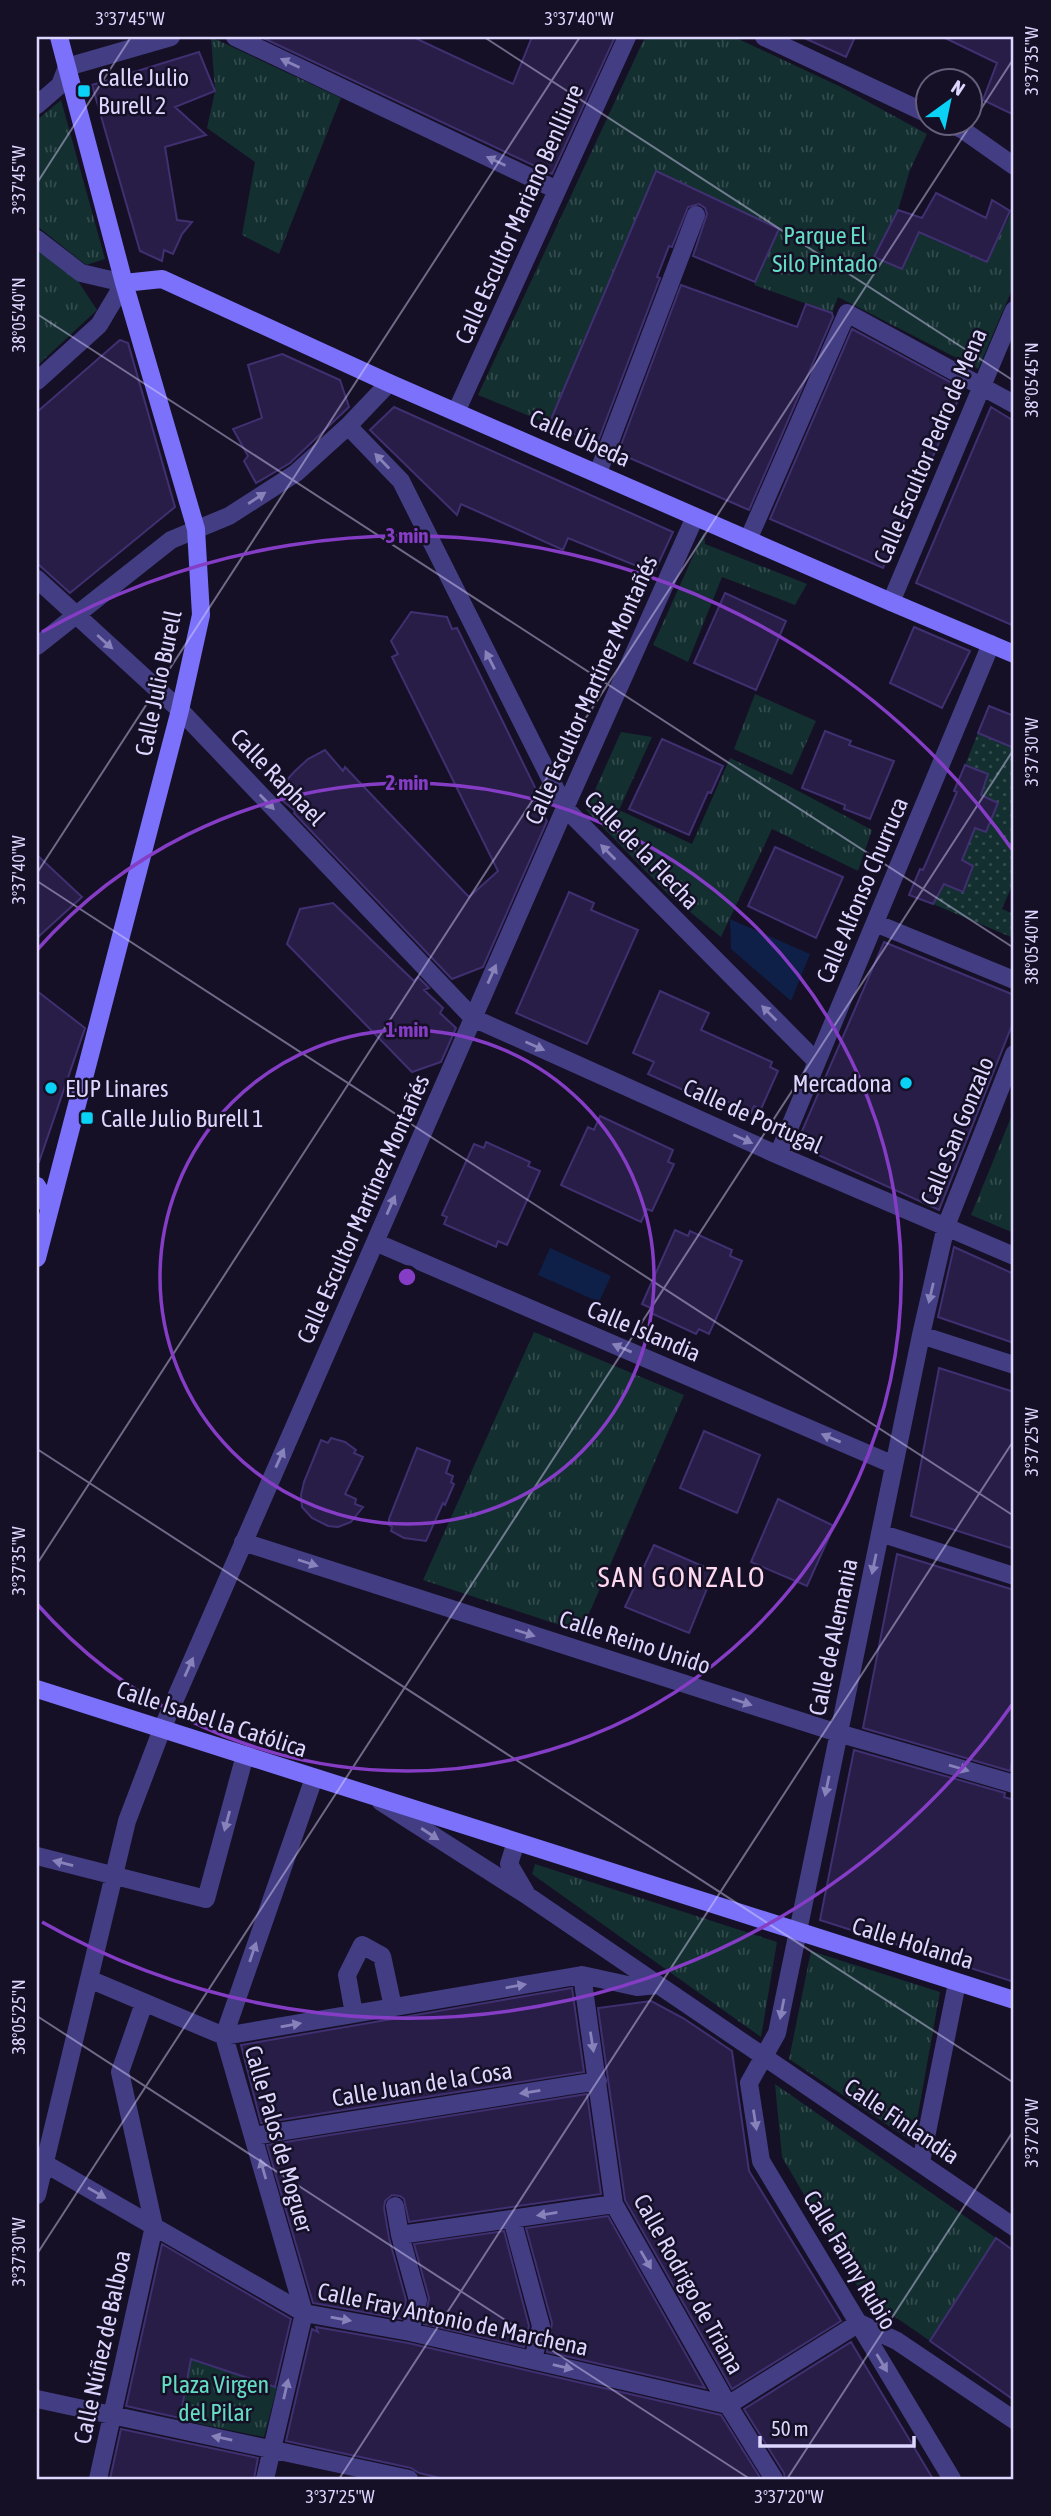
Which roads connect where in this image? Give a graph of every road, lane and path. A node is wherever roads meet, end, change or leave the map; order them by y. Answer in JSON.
{"nodes":[{"id":1,"x":59,"y":37,"type":"edge"},
{"id":2,"x":171,"y":37,"type":"edge"},
{"id":3,"x":235,"y":37,"type":"edge"},
{"id":4,"x":627,"y":37,"type":"edge"},
{"id":5,"x":764,"y":37,"type":"edge"},
{"id":6,"x":67,"y":67,"type":"junction"},
{"id":7,"x":37,"y":105,"type":"edge"},
{"id":8,"x":914,"y":107,"type":"edge"},
{"id":9,"x":972,"y":136,"type":"edge"},
{"id":10,"x":1014,"y":166,"type":"edge"},
{"id":11,"x":557,"y":190,"type":"junction"},
{"id":12,"x":696,"y":215,"type":"dead end"},
{"id":13,"x":37,"y":239,"type":"edge"},
{"id":14,"x":124,"y":283,"type":"junction"},
{"id":15,"x":1014,"y":310,"type":"edge"},
{"id":16,"x":37,"y":381,"type":"edge"},
{"id":17,"x":389,"y":383,"type":"junction"},
{"id":18,"x":982,"y":386,"type":"junction"},
{"id":19,"x":1014,"y":404,"type":"edge"},
{"id":20,"x":456,"y":412,"type":"junction"},
{"id":21,"x":348,"y":426,"type":"junction"},
{"id":22,"x":598,"y":472,"type":"junction"},
{"id":23,"x":695,"y":517,"type":"junction"},
{"id":24,"x":196,"y":528,"type":"junction"},
{"id":25,"x":748,"y":540,"type":"junction"},
{"id":26,"x":37,"y":579,"type":"edge"},
{"id":27,"x":891,"y":602,"type":"junction"},
{"id":28,"x":75,"y":615,"type":"junction"},
{"id":29,"x":991,"y":644,"type":"junction"},
{"id":30,"x":37,"y":646,"type":"edge"},
{"id":31,"x":1014,"y":653,"type":"edge"},
{"id":32,"x":180,"y":710,"type":"junction"},
{"id":33,"x":565,"y":808,"type":"junction"},
{"id":34,"x":875,"y":923,"type":"junction"},
{"id":35,"x":1014,"y":980,"type":"edge"},
{"id":36,"x":473,"y":1018,"type":"junction"},
{"id":37,"x":1014,"y":1054,"type":"edge"},
{"id":38,"x":817,"y":1062,"type":"junction"},
{"id":39,"x":778,"y":1154,"type":"junction"},
{"id":40,"x":37,"y":1186,"type":"edge"},
{"id":41,"x":49,"y":1208,"type":"junction"},
{"id":42,"x":946,"y":1226,"type":"junction"},
{"id":43,"x":375,"y":1242,"type":"junction"},
{"id":44,"x":1014,"y":1256,"type":"edge"},
{"id":45,"x":37,"y":1258,"type":"edge"},
{"id":46,"x":921,"y":1335,"type":"junction"},
{"id":47,"x":1014,"y":1365,"type":"edge"},
{"id":48,"x":894,"y":1465,"type":"junction"},
{"id":49,"x":880,"y":1533,"type":"junction"},
{"id":50,"x":243,"y":1542,"type":"junction"},
{"id":51,"x":1014,"y":1576,"type":"edge"},
{"id":52,"x":37,"y":1689,"type":"edge"},
{"id":53,"x":162,"y":1729,"type":"junction"},
{"id":54,"x":838,"y":1733,"type":"junction"},
{"id":55,"x":244,"y":1755,"type":"junction"},
{"id":56,"x":314,"y":1778,"type":"junction"},
{"id":57,"x":1014,"y":1784,"type":"edge"},
{"id":58,"x":373,"y":1797,"type":"junction"},
{"id":59,"x":516,"y":1843,"type":"junction"},
{"id":60,"x":37,"y":1856,"type":"edge"},
{"id":61,"x":114,"y":1875,"type":"junction"},
{"id":62,"x":528,"y":1896,"type":"junction"},
{"id":63,"x":797,"y":1932,"type":"junction"},
{"id":64,"x":582,"y":1975,"type":"junction"},
{"id":65,"x":89,"y":1979,"type":"junction"},
{"id":66,"x":957,"y":1983,"type":"junction"},
{"id":67,"x":659,"y":1985,"type":"junction"},
{"id":68,"x":1014,"y":2000,"type":"edge"},
{"id":69,"x":144,"y":2003,"type":"junction"},
{"id":70,"x":393,"y":2007,"type":"junction"},
{"id":71,"x":354,"y":2014,"type":"junction"},
{"id":72,"x":224,"y":2036,"type":"junction"},
{"id":73,"x":763,"y":2056,"type":"junction"},
{"id":74,"x":598,"y":2081,"type":"junction"},
{"id":75,"x":253,"y":2136,"type":"junction"},
{"id":76,"x":40,"y":2162,"type":"edge"},
{"id":77,"x":921,"y":2162,"type":"junction"},
{"id":78,"x":37,"y":2195,"type":"edge"},
{"id":79,"x":614,"y":2204,"type":"junction"},
{"id":80,"x":395,"y":2206,"type":"dead end"},
{"id":81,"x":512,"y":2219,"type":"junction"},
{"id":82,"x":154,"y":2226,"type":"junction"},
{"id":83,"x":1014,"y":2227,"type":"edge"},
{"id":84,"x":400,"y":2235,"type":"junction"},
{"id":85,"x":304,"y":2313,"type":"junction"},
{"id":86,"x":859,"y":2323,"type":"junction"},
{"id":87,"x":410,"y":2332,"type":"junction"},
{"id":88,"x":533,"y":2360,"type":"junction"},
{"id":89,"x":37,"y":2399,"type":"edge"},
{"id":90,"x":728,"y":2405,"type":"junction"},
{"id":91,"x":112,"y":2415,"type":"junction"},
{"id":92,"x":1014,"y":2420,"type":"edge"},
{"id":93,"x":272,"y":2448,"type":"junction"},
{"id":94,"x":98,"y":2479,"type":"edge"},
{"id":95,"x":265,"y":2479,"type":"edge"},
{"id":96,"x":409,"y":2479,"type":"edge"},
{"id":97,"x":774,"y":2479,"type":"edge"},
{"id":98,"x":952,"y":2479,"type":"edge"}],
"edges":[{"from":1,"to":6,"type":"street","name":"Calle Julio Burell"},
{"from":2,"to":6,"type":"street"},
{"from":11,"to":3,"type":"street","one_way":true},
{"from":4,"to":11,"type":"street","name":"Calle Escultor Mariano Benlliure"},
{"from":5,"to":8,"type":"street"},
{"from":6,"to":7,"type":"street"},
{"from":6,"to":14,"type":"street","name":"Calle Julio Burell"},
{"from":9,"to":10,"type":"street"},
{"from":11,"to":20,"type":"street","name":"Calle Escultor Mariano Benlliure"},
{"from":12,"to":22,"type":"street"},
{"from":13,"to":14,"type":"street"},
{"from":14,"to":16,"type":"street"},
{"from":14,"to":17,"type":"street","name":"Calle Úbeda"},
{"from":14,"to":24,"type":"street","name":"Calle Julio Burell"},
{"from":15,"to":18,"type":"street","name":"Calle Escultor Pedro de Mena"},
{"from":17,"to":20,"type":"street","name":"Calle Úbeda"},
{"from":17,"to":21,"type":"street"},
{"from":18,"to":19,"type":"street"},
{"from":18,"to":25,"type":"street"},
{"from":18,"to":27,"type":"street","name":"Calle Escultor Pedro de Mena"},
{"from":20,"to":22,"type":"street","name":"Calle Úbeda"},
{"from":24,"to":21,"type":"street","one_way":true},
{"from":33,"to":21,"type":"street","name":"Calle de la Flecha","one_way":true},
{"from":22,"to":23,"type":"street","name":"Calle Úbeda"},
{"from":23,"to":25,"type":"street","name":"Calle Úbeda"},
{"from":23,"to":33,"type":"street","name":"Calle Escultor Martínez Montañés"},
{"from":24,"to":28,"type":"street"},
{"from":24,"to":32,"type":"street","name":"Calle Julio Burell"},
{"from":25,"to":27,"type":"street","name":"Calle Úbeda"},
{"from":26,"to":28,"type":"street","name":"Calle Raphael"},
{"from":27,"to":29,"type":"street","name":"Calle Úbeda"},
{"from":28,"to":30,"type":"street"},
{"from":28,"to":32,"type":"street","name":"Calle Raphael","one_way":true},
{"from":29,"to":31,"type":"street","name":"Calle Úbeda"},
{"from":29,"to":34,"type":"street","name":"Calle Alfonso Churruca"},
{"from":32,"to":36,"type":"street","name":"Calle Raphael","one_way":true},
{"from":32,"to":41,"type":"street","name":"Calle Julio Burell"},
{"from":36,"to":33,"type":"street","name":"Calle Escultor Martínez Montañés","one_way":true},
{"from":38,"to":33,"type":"street","name":"Calle de la Flecha","one_way":true},
{"from":34,"to":35,"type":"street"},
{"from":34,"to":38,"type":"street","name":"Calle Alfonso Churruca"},
{"from":36,"to":39,"type":"street","name":"Calle de Portugal","one_way":true},
{"from":43,"to":36,"type":"street","name":"Calle Escultor Martínez Montañés","one_way":true},
{"from":37,"to":42,"type":"street","name":"Calle San Gonzalo"},
{"from":38,"to":39,"type":"street","name":"Calle Alfonso Churruca"},
{"from":39,"to":42,"type":"street","name":"Calle de Portugal"},
{"from":40,"to":41,"type":"street"},
{"from":41,"to":45,"type":"street","name":"Calle Julio Burell"},
{"from":42,"to":44,"type":"street","name":"Calle de Portugal"},
{"from":42,"to":46,"type":"street","name":"Calle de Alemania","one_way":true},
{"from":48,"to":43,"type":"street","name":"Calle Islandia","one_way":true},
{"from":50,"to":43,"type":"street","name":"Calle Escultor Martínez Montañés","one_way":true},
{"from":46,"to":47,"type":"street"},
{"from":46,"to":48,"type":"street","name":"Calle de Alemania"},
{"from":48,"to":49,"type":"street","name":"Calle de Alemania"},
{"from":49,"to":51,"type":"street"},
{"from":49,"to":54,"type":"street","name":"Calle de Alemania","one_way":true},
{"from":53,"to":50,"type":"street","name":"Calle Escultor Martínez Montañés","one_way":true},
{"from":50,"to":54,"type":"street","name":"Calle Reino Unido","one_way":true},
{"from":52,"to":53,"type":"street","name":"Calle Isabel la Católica"},
{"from":53,"to":55,"type":"street","name":"Calle Isabel la Católica"},
{"from":53,"to":61,"type":"street","name":"Calle Escultor Martínez Montañés"},
{"from":54,"to":57,"type":"street","name":"Calle Reino Unido","one_way":true},
{"from":54,"to":63,"type":"street","name":"Calle de Alemania","one_way":true},
{"from":55,"to":56,"type":"street","name":"Calle Isabel la Católica"},
{"from":55,"to":61,"type":"street","one_way":true},
{"from":56,"to":58,"type":"street","name":"Calle Isabel la Católica"},
{"from":72,"to":56,"type":"street","name":"Calle Palos de Moguer","one_way":true},
{"from":58,"to":59,"type":"street","name":"Calle Isabel la Católica"},
{"from":58,"to":62,"type":"street","name":"Calle Isabel la Católica","one_way":true},
{"from":59,"to":62,"type":"street","name":"Calle Isabel la Católica"},
{"from":59,"to":63,"type":"street","name":"Calle Isabel la Católica"},
{"from":61,"to":60,"type":"street","one_way":true},
{"from":61,"to":65,"type":"street","name":"Calle Escultor Martínez Montañés"},
{"from":62,"to":67,"type":"street","name":"Calle Isabel la Católica"},
{"from":63,"to":66,"type":"street","name":"Calle Holanda"},
{"from":63,"to":73,"type":"street","name":"Calle de Alemania","one_way":true},
{"from":64,"to":67,"type":"street"},
{"from":70,"to":64,"type":"street","one_way":true},
{"from":64,"to":74,"type":"street","name":"Calle Rodrigo de Triana","one_way":true},
{"from":65,"to":69,"type":"street"},
{"from":65,"to":76,"type":"street","name":"Calle Escultor Martínez Montañés"},
{"from":66,"to":68,"type":"street","name":"Calle Holanda"},
{"from":66,"to":77,"type":"street"},
{"from":67,"to":73,"type":"street","name":"Calle Isabel la Católica"},
{"from":69,"to":72,"type":"street"},
{"from":69,"to":82,"type":"street"},
{"from":70,"to":71,"type":"street"},
{"from":70,"to":71,"type":"street"},
{"from":72,"to":71,"type":"street","one_way":true},
{"from":72,"to":75,"type":"street","name":"Calle Palos de Moguer"},
{"from":73,"to":77,"type":"street","name":"Calle Finlandia"},
{"from":73,"to":86,"type":"street","name":"Calle Fanny Rubio","one_way":true},
{"from":74,"to":75,"type":"street","name":"Calle Juan de la Cosa","one_way":true},
{"from":74,"to":79,"type":"street","name":"Calle Rodrigo de Triana"},
{"from":85,"to":75,"type":"street","name":"Calle Palos de Moguer","one_way":true},
{"from":76,"to":78,"type":"street","name":"Calle Escultor Martínez Montañés"},
{"from":76,"to":82,"type":"street","name":"Calle Fray Antonio de Marchena","one_way":true},
{"from":77,"to":83,"type":"street","name":"Calle Finlandia"},
{"from":79,"to":81,"type":"street","one_way":true},
{"from":79,"to":90,"type":"street","name":"Calle Rodrigo de Triana","one_way":true},
{"from":80,"to":84,"type":"street"},
{"from":81,"to":84,"type":"street"},
{"from":81,"to":88,"type":"street"},
{"from":82,"to":85,"type":"street","name":"Calle Fray Antonio de Marchena"},
{"from":82,"to":91,"type":"street","name":"Calle Núñez de Balboa"},
{"from":84,"to":87,"type":"street"},
{"from":85,"to":87,"type":"street","name":"Calle Fray Antonio de Marchena","one_way":true},
{"from":93,"to":85,"type":"street","name":"Calle Palos de Moguer","one_way":true},
{"from":86,"to":90,"type":"street"},
{"from":86,"to":92,"type":"street"},
{"from":86,"to":98,"type":"street","name":"Calle Fanny Rubio","one_way":true},
{"from":87,"to":88,"type":"street","name":"Calle Fray Antonio de Marchena"},
{"from":88,"to":90,"type":"street","name":"Calle Fray Antonio de Marchena","one_way":true},
{"from":89,"to":91,"type":"street"},
{"from":90,"to":97,"type":"street","name":"Calle Rodrigo de Triana"},
{"from":93,"to":91,"type":"street","one_way":true},
{"from":91,"to":94,"type":"street","name":"Calle Núñez de Balboa"},
{"from":93,"to":95,"type":"street","name":"Calle Palos de Moguer"},
{"from":93,"to":96,"type":"street"}]}
